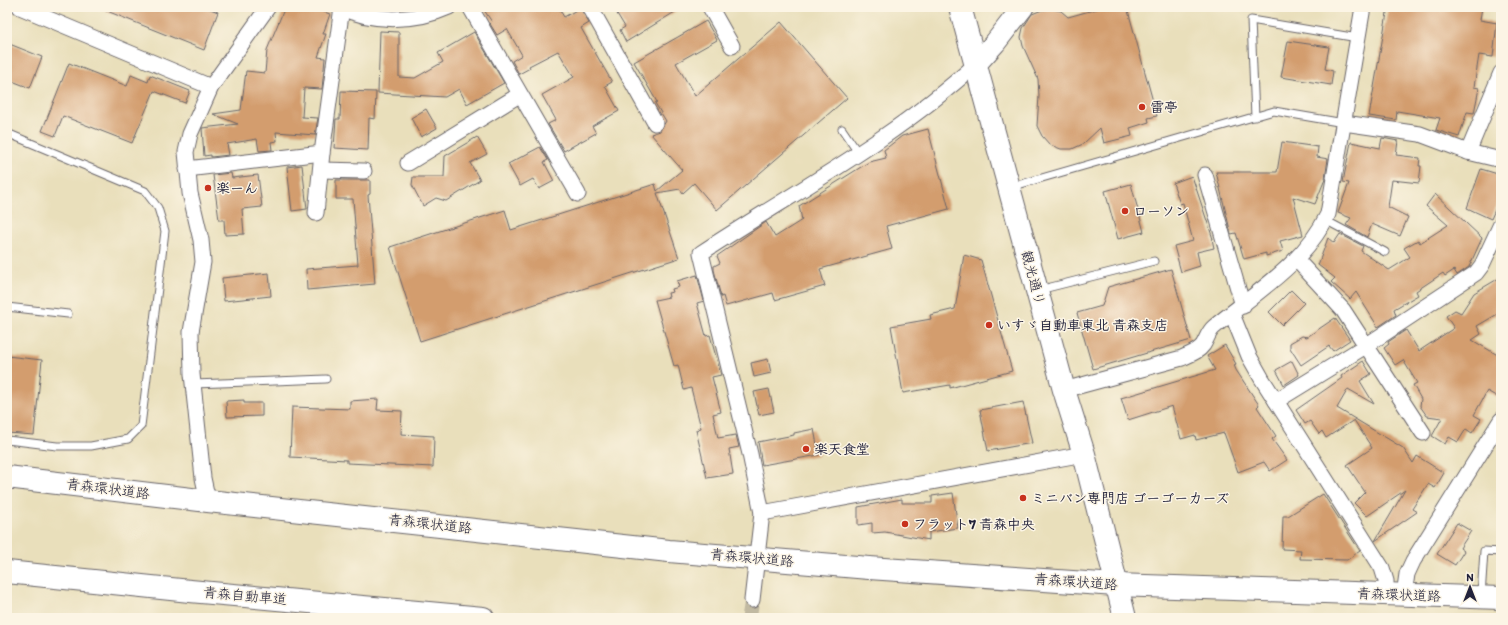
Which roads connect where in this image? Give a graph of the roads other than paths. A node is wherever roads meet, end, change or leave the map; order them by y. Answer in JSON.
{"nodes":[{"id":1,"x":20,"y":7,"type":"edge"},
{"id":2,"x":268,"y":7,"type":"edge"},
{"id":3,"x":341,"y":7,"type":"edge"},
{"id":4,"x":449,"y":7,"type":"edge"},
{"id":5,"x":470,"y":7,"type":"edge"},
{"id":6,"x":590,"y":7,"type":"edge"},
{"id":7,"x":710,"y":7,"type":"edge"},
{"id":8,"x":960,"y":7,"type":"edge"},
{"id":9,"x":1023,"y":7,"type":"edge"},
{"id":10,"x":1363,"y":7,"type":"edge"},
{"id":11,"x":1358,"y":38,"type":"junction"},
{"id":12,"x":732,"y":46,"type":"dead end"},
{"id":13,"x":976,"y":64,"type":"junction"},
{"id":14,"x":1501,"y":73,"type":"edge"},
{"id":15,"x":211,"y":87,"type":"junction"},
{"id":16,"x":519,"y":94,"type":"junction"},
{"id":17,"x":1255,"y":117,"type":"junction"},
{"id":18,"x":655,"y":123,"type":"dead end"},
{"id":19,"x":1344,"y":123,"type":"junction"},
{"id":20,"x":842,"y":129,"type":"dead end"},
{"id":21,"x":7,"y":133,"type":"edge"},
{"id":22,"x":1468,"y":152,"type":"junction"},
{"id":23,"x":322,"y":153,"type":"junction"},
{"id":24,"x":859,"y":154,"type":"junction"},
{"id":25,"x":1501,"y":160,"type":"edge"},
{"id":26,"x":408,"y":163,"type":"dead end"},
{"id":27,"x":187,"y":169,"type":"junction"},
{"id":28,"x":321,"y":170,"type":"junction"},
{"id":29,"x":364,"y":172,"type":"dead end"},
{"id":30,"x":1205,"y":174,"type":"dead end"},
{"id":31,"x":1009,"y":188,"type":"junction"},
{"id":32,"x":578,"y":194,"type":"dead end"},
{"id":33,"x":316,"y":213,"type":"dead end"},
{"id":34,"x":1325,"y":220,"type":"junction"},
{"id":35,"x":1499,"y":233,"type":"edge"},
{"id":36,"x":1385,"y":252,"type":"dead end"},
{"id":37,"x":1296,"y":259,"type":"junction"},
{"id":38,"x":1154,"y":261,"type":"dead end"},
{"id":39,"x":1037,"y":291,"type":"junction"},
{"id":40,"x":7,"y":307,"type":"edge"},
{"id":41,"x":1238,"y":310,"type":"junction"},
{"id":42,"x":68,"y":314,"type":"dead end"},
{"id":43,"x":1367,"y":345,"type":"junction"},
{"id":44,"x":326,"y":379,"type":"dead end"},
{"id":45,"x":194,"y":384,"type":"junction"},
{"id":46,"x":1064,"y":390,"type":"junction"},
{"id":47,"x":1276,"y":401,"type":"junction"},
{"id":48,"x":1501,"y":420,"type":"edge"},
{"id":49,"x":1423,"y":433,"type":"dead end"},
{"id":50,"x":7,"y":440,"type":"edge"},
{"id":51,"x":1084,"y":454,"type":"junction"},
{"id":52,"x":7,"y":477,"type":"edge"},
{"id":53,"x":208,"y":501,"type":"junction"},
{"id":54,"x":762,"y":513,"type":"junction"},
{"id":55,"x":1501,"y":552,"type":"edge"},
{"id":56,"x":758,"y":558,"type":"junction"},
{"id":57,"x":7,"y":572,"type":"edge"},
{"id":58,"x":1116,"y":585,"type":"junction"},
{"id":59,"x":1395,"y":595,"type":"junction"},
{"id":60,"x":1491,"y":598,"type":"edge"},
{"id":61,"x":752,"y":600,"type":"tunnel mouth"},
{"id":62,"x":483,"y":618,"type":"edge"},
{"id":63,"x":1125,"y":618,"type":"edge"}],
"edges":[{"from":1,"to":15,"type":"street"},
{"from":2,"to":15,"type":"street"},
{"from":3,"to":4,"type":"street"},
{"from":3,"to":23,"type":"street"},
{"from":5,"to":16,"type":"street"},
{"from":6,"to":18,"type":"street"},
{"from":7,"to":12,"type":"street"},
{"from":8,"to":13,"type":"highway","name":"観光通り"},
{"from":9,"to":13,"type":"street"},
{"from":10,"to":11,"type":"street"},
{"from":11,"to":17,"type":"lane"},
{"from":11,"to":19,"type":"street"},
{"from":13,"to":24,"type":"street"},
{"from":13,"to":31,"type":"highway","name":"観光通り"},
{"from":14,"to":22,"type":"street"},
{"from":15,"to":27,"type":"street"},
{"from":16,"to":26,"type":"street"},
{"from":16,"to":32,"type":"street"},
{"from":17,"to":19,"type":"lane"},
{"from":17,"to":31,"type":"lane"},
{"from":19,"to":22,"type":"street"},
{"from":19,"to":34,"type":"street"},
{"from":20,"to":24,"type":"lane"},
{"from":21,"to":50,"type":"lane"},
{"from":22,"to":25,"type":"street"},
{"from":23,"to":27,"type":"street"},
{"from":23,"to":28,"type":"street"},
{"from":24,"to":54,"type":"street"},
{"from":27,"to":45,"type":"street"},
{"from":28,"to":29,"type":"street"},
{"from":28,"to":33,"type":"street"},
{"from":30,"to":41,"type":"street"},
{"from":31,"to":39,"type":"highway","name":"観光通り"},
{"from":34,"to":36,"type":"lane"},
{"from":34,"to":37,"type":"street"},
{"from":35,"to":43,"type":"street"},
{"from":37,"to":41,"type":"street"},
{"from":37,"to":43,"type":"street"},
{"from":38,"to":39,"type":"lane"},
{"from":39,"to":46,"type":"highway","name":"観光通り"},
{"from":40,"to":42,"type":"lane"},
{"from":41,"to":46,"type":"street"},
{"from":41,"to":47,"type":"street"},
{"from":43,"to":47,"type":"street"},
{"from":43,"to":49,"type":"street"},
{"from":44,"to":45,"type":"lane"},
{"from":45,"to":53,"type":"street"},
{"from":46,"to":51,"type":"highway","name":"観光通り"},
{"from":47,"to":59,"type":"street"},
{"from":48,"to":59,"type":"street"},
{"from":51,"to":54,"type":"street"},
{"from":51,"to":58,"type":"highway","name":"観光通り"},
{"from":52,"to":53,"type":"highway","name":"青森環状道路"},
{"from":53,"to":56,"type":"highway","name":"青森環状道路"},
{"from":54,"to":56,"type":"street"},
{"from":55,"to":60,"type":"lane"},
{"from":56,"to":58,"type":"highway","name":"青森環状道路"},
{"from":56,"to":61,"type":"street"},
{"from":57,"to":62,"type":"highway","name":"青森自動車道"},
{"from":58,"to":59,"type":"highway","name":"青森環状道路"},
{"from":58,"to":63,"type":"highway","name":"観光通り"},
{"from":59,"to":60,"type":"highway","name":"青森環状道路"}]}
